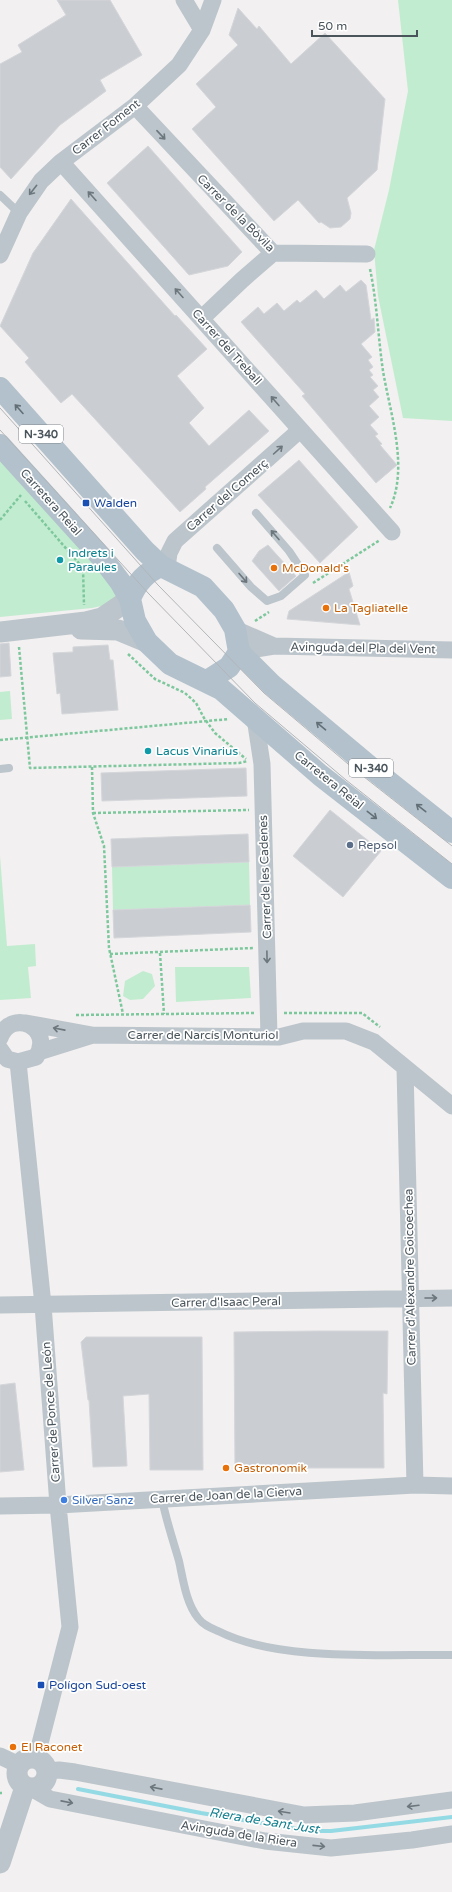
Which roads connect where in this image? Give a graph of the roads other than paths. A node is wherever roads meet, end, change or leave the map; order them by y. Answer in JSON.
{"nodes":[{"id":1,"x":184,"y":0,"type":"edge"},
{"id":2,"x":213,"y":0,"type":"edge"},
{"id":3,"x":202,"y":30,"type":"junction"},
{"id":4,"x":135,"y":106,"type":"junction"},
{"id":5,"x":61,"y":162,"type":"junction"},
{"id":6,"x":0,"y":195,"type":"edge"},
{"id":7,"x":18,"y":213,"type":"junction"},
{"id":8,"x":273,"y":253,"type":"junction"},
{"id":9,"x":366,"y":254,"type":"road end"},
{"id":10,"x":0,"y":255,"type":"edge"},
{"id":11,"x":202,"y":318,"type":"junction"},
{"id":12,"x":0,"y":388,"type":"edge"},
{"id":13,"x":300,"y":430,"type":"junction"},
{"id":14,"x":0,"y":445,"type":"edge"},
{"id":15,"x":256,"y":513,"type":"dead end"},
{"id":16,"x":388,"y":527,"type":"road end"},
{"id":17,"x":217,"y":548,"type":"dead end"},
{"id":18,"x":164,"y":566,"type":"junction"},
{"id":19,"x":130,"y":599,"type":"junction"},
{"id":20,"x":242,"y":627,"type":"junction"},
{"id":21,"x":9,"y":631,"type":"edge"},
{"id":22,"x":148,"y":642,"type":"junction"},
{"id":23,"x":268,"y":647,"type":"junction"},
{"id":24,"x":452,"y":650,"type":"edge"},
{"id":25,"x":239,"y":652,"type":"junction"},
{"id":26,"x":262,"y":675,"type":"junction"},
{"id":27,"x":207,"y":681,"type":"junction"},
{"id":28,"x":252,"y":714,"type":"junction"},
{"id":29,"x":9,"y":768,"type":"dead end"},
{"id":30,"x":0,"y":769,"type":"edge"},
{"id":31,"x":452,"y":832,"type":"edge"},
{"id":32,"x":452,"y":878,"type":"edge"},
{"id":33,"x":26,"y":1023,"type":"junction"},
{"id":34,"x":2,"y":1030,"type":"edge"},
{"id":35,"x":92,"y":1035,"type":"junction"},
{"id":36,"x":269,"y":1037,"type":"junction"},
{"id":37,"x":0,"y":1049,"type":"edge"},
{"id":38,"x":39,"y":1052,"type":"junction"},
{"id":39,"x":18,"y":1062,"type":"junction"},
{"id":40,"x":405,"y":1068,"type":"junction"},
{"id":41,"x":452,"y":1106,"type":"edge"},
{"id":42,"x":411,"y":1298,"type":"junction"},
{"id":43,"x":452,"y":1298,"type":"edge"},
{"id":44,"x":0,"y":1305,"type":"edge"},
{"id":45,"x":43,"y":1305,"type":"junction"},
{"id":46,"x":415,"y":1485,"type":"junction"},
{"id":47,"x":452,"y":1486,"type":"edge"},
{"id":48,"x":162,"y":1499,"type":"junction"},
{"id":49,"x":58,"y":1505,"type":"junction"},
{"id":50,"x":0,"y":1506,"type":"edge"},
{"id":51,"x":452,"y":1655,"type":"edge"},
{"id":52,"x":0,"y":1756,"type":"edge"},
{"id":53,"x":34,"y":1765,"type":"junction"},
{"id":54,"x":28,"y":1787,"type":"junction"},
{"id":55,"x":452,"y":1800,"type":"edge"},
{"id":56,"x":452,"y":1834,"type":"edge"},
{"id":57,"x":0,"y":1863,"type":"edge"}],
"edges":[{"from":1,"to":3,"type":"street"},
{"from":2,"to":3,"type":"street","name":"Carrer Foment"},
{"from":3,"to":4,"type":"street","name":"Carrer Foment"},
{"from":4,"to":5,"type":"street","name":"Carrer Foment"},
{"from":4,"to":8,"type":"street","name":"Carrer de la Bòvila","one_way":true},
{"from":5,"to":7,"type":"street","name":"Carrer Foment","one_way":true},
{"from":11,"to":5,"type":"street","name":"Carrer del Treball","one_way":true},
{"from":6,"to":7,"type":"lane"},
{"from":7,"to":10,"type":"street","name":"Carrer Foment"},
{"from":8,"to":9,"type":"street","name":"Carrer de la Bòvila"},
{"from":8,"to":11,"type":"street"},
{"from":13,"to":11,"type":"street","name":"Carrer del Treball","one_way":true},
{"from":18,"to":12,"type":"main road","number":"N-340","one_way":true},
{"from":13,"to":16,"type":"street","name":"Carrer del Treball"},
{"from":18,"to":13,"type":"street","name":"Carrer del Comerç","one_way":true},
{"from":14,"to":19,"type":"main road","name":"Carretera Reial","number":"N-340"},
{"from":17,"to":15,"type":"lane","one_way":true},
{"from":18,"to":19,"type":"main road"},
{"from":18,"to":20,"type":"main road","number":"N-340"},
{"from":19,"to":21,"type":"street"},
{"from":19,"to":22,"type":"main road","name":"Carretera Reial","number":"N-340"},
{"from":20,"to":23,"type":"street","name":"Avinguda del Pla del Vent"},
{"from":20,"to":25,"type":"main road","number":"N-340"},
{"from":21,"to":22,"type":"street"},
{"from":22,"to":27,"type":"main road","name":"Carretera Reial","number":"N-340"},
{"from":23,"to":24,"type":"street","name":"Avinguda del Pla del Vent"},
{"from":23,"to":25,"type":"street","name":"Avinguda del Pla del Vent"},
{"from":23,"to":26,"type":"street"},
{"from":25,"to":26,"type":"main road","number":"N-340"},
{"from":25,"to":27,"type":"main road"},
{"from":31,"to":26,"type":"main road","number":"N-340","one_way":true},
{"from":27,"to":28,"type":"main road","name":"Carretera Reial","number":"N-340"},
{"from":28,"to":32,"type":"main road","name":"Carretera Reial","number":"N-340","one_way":true},
{"from":28,"to":36,"type":"street","name":"Carrer de les Cadenes","one_way":true},
{"from":29,"to":30,"type":"lane"},
{"from":33,"to":34,"type":"street","name":"Carrer de Narcís Monturiol"},
{"from":35,"to":33,"type":"street","name":"Carrer de Narcís Monturiol","one_way":true},
{"from":33,"to":38,"type":"street"},
{"from":35,"to":36,"type":"street","name":"Carrer de Narcís Monturiol"},
{"from":35,"to":38,"type":"street"},
{"from":36,"to":40,"type":"street","name":"Carrer de Narcís Monturiol"},
{"from":37,"to":39,"type":"street"},
{"from":38,"to":39,"type":"street"},
{"from":39,"to":45,"type":"street","name":"Carrer de Ponce de León"},
{"from":40,"to":41,"type":"street","name":"Carrer de Narcís Monturiol"},
{"from":40,"to":42,"type":"street","name":"Carrer d'Alexandre Goicoechea"},
{"from":42,"to":43,"type":"street","name":"Carrer d'Isaac Peral","one_way":true},
{"from":42,"to":45,"type":"street","name":"Carrer d'Isaac Peral"},
{"from":42,"to":46,"type":"street","name":"Carrer d'Alexandre Goicoechea"},
{"from":44,"to":45,"type":"street","name":"Carrer d'Isaac Peral"},
{"from":45,"to":49,"type":"street","name":"Carrer de Ponce de León"},
{"from":46,"to":47,"type":"street","name":"Carrer de Joan de la Cierva"},
{"from":46,"to":48,"type":"street","name":"Carrer de Joan de la Cierva"},
{"from":48,"to":49,"type":"street","name":"Carrer de Joan de la Cierva"},
{"from":48,"to":51,"type":"lane"},
{"from":49,"to":50,"type":"street","name":"Carrer de Joan de la Cierva"},
{"from":49,"to":53,"type":"street","name":"Carrer de Ponce de León"},
{"from":52,"to":53,"type":"street"},
{"from":53,"to":54,"type":"street"},
{"from":55,"to":53,"type":"street","one_way":true},
{"from":54,"to":56,"type":"street","name":"Avinguda de la Riera","one_way":true},
{"from":54,"to":57,"type":"street"}]}
